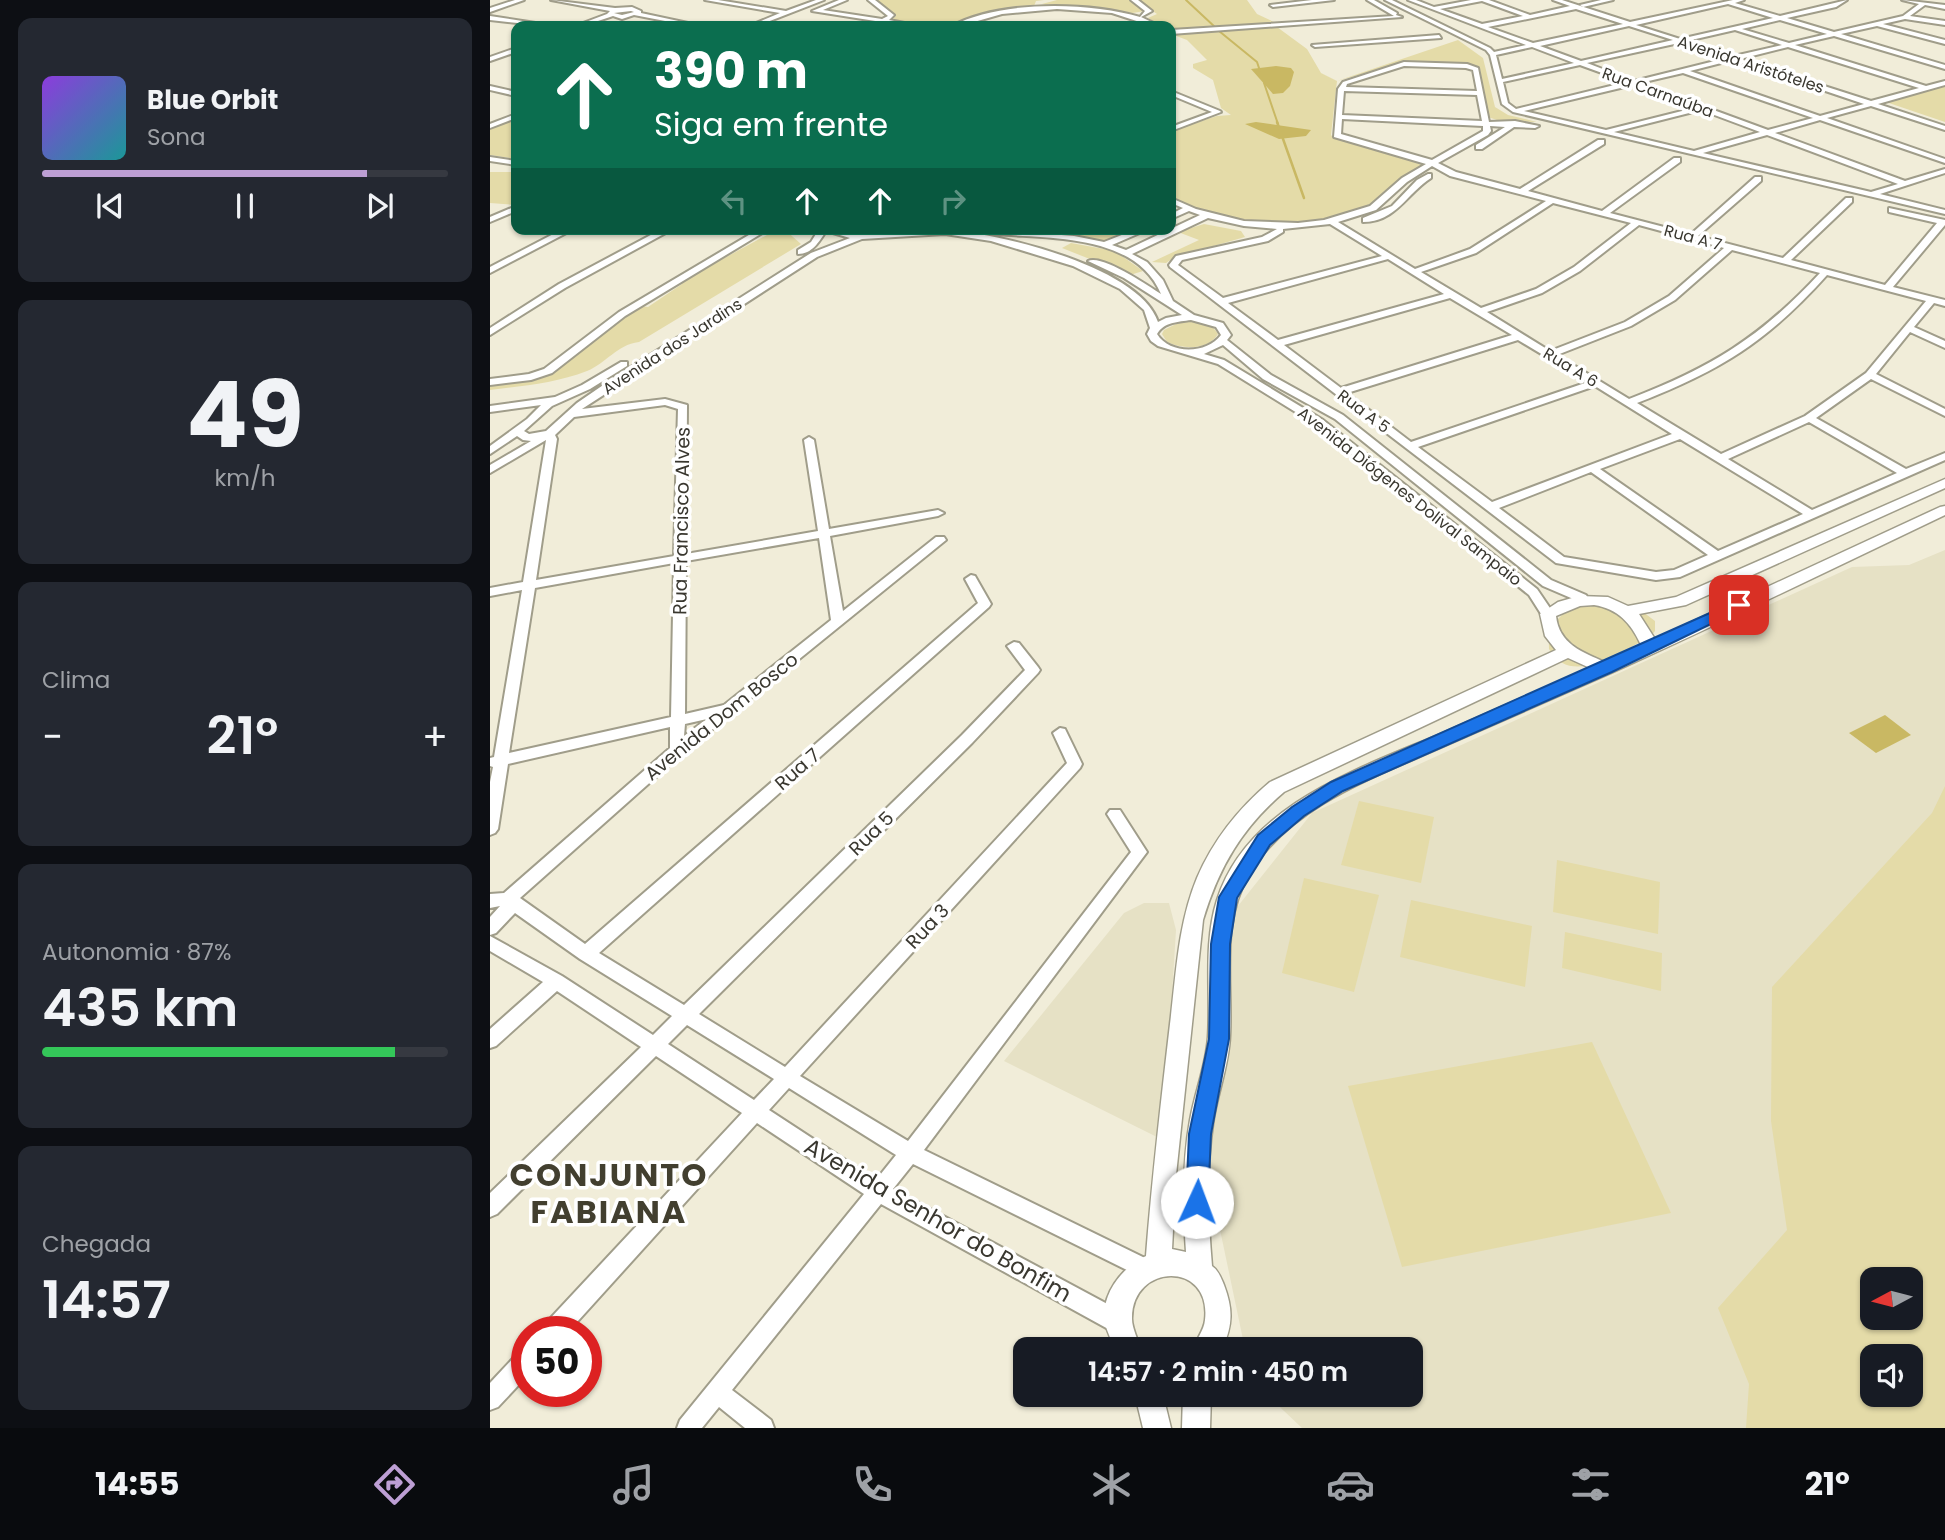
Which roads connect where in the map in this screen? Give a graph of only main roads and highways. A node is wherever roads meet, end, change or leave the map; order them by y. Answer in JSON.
{"nodes":[{"id":1,"x":1945,"y":483,"type":"edge"},
{"id":2,"x":1945,"y":510,"type":"edge"},
{"id":3,"x":1628,"y":611,"type":"junction"},
{"id":4,"x":1650,"y":646,"type":"junction"},
{"id":5,"x":1567,"y":652,"type":"junction"},
{"id":6,"x":1606,"y":668,"type":"junction"},
{"id":7,"x":1151,"y":1266,"type":"junction"},
{"id":8,"x":1200,"y":1272,"type":"junction"},
{"id":9,"x":1124,"y":1337,"type":"edge"},
{"id":10,"x":1213,"y":1337,"type":"edge"},
{"id":11,"x":1152,"y":1407,"type":"edge"},
{"id":12,"x":1197,"y":1407,"type":"edge"},
{"id":13,"x":1157,"y":1428,"type":"edge"},
{"id":14,"x":1196,"y":1428,"type":"edge"}],
"edges":[{"from":1,"to":3,"type":"main road"},
{"from":2,"to":4,"type":"main road"},
{"from":3,"to":4,"type":"main road"},
{"from":3,"to":5,"type":"main road"},
{"from":4,"to":6,"type":"main road"},
{"from":5,"to":6,"type":"main road"},
{"from":5,"to":7,"type":"main road"},
{"from":6,"to":8,"type":"main road"},
{"from":7,"to":8,"type":"main road"},
{"from":7,"to":9,"type":"main road"},
{"from":8,"to":10,"type":"main road"},
{"from":11,"to":13,"type":"main road"},
{"from":12,"to":14,"type":"main road"}]}
